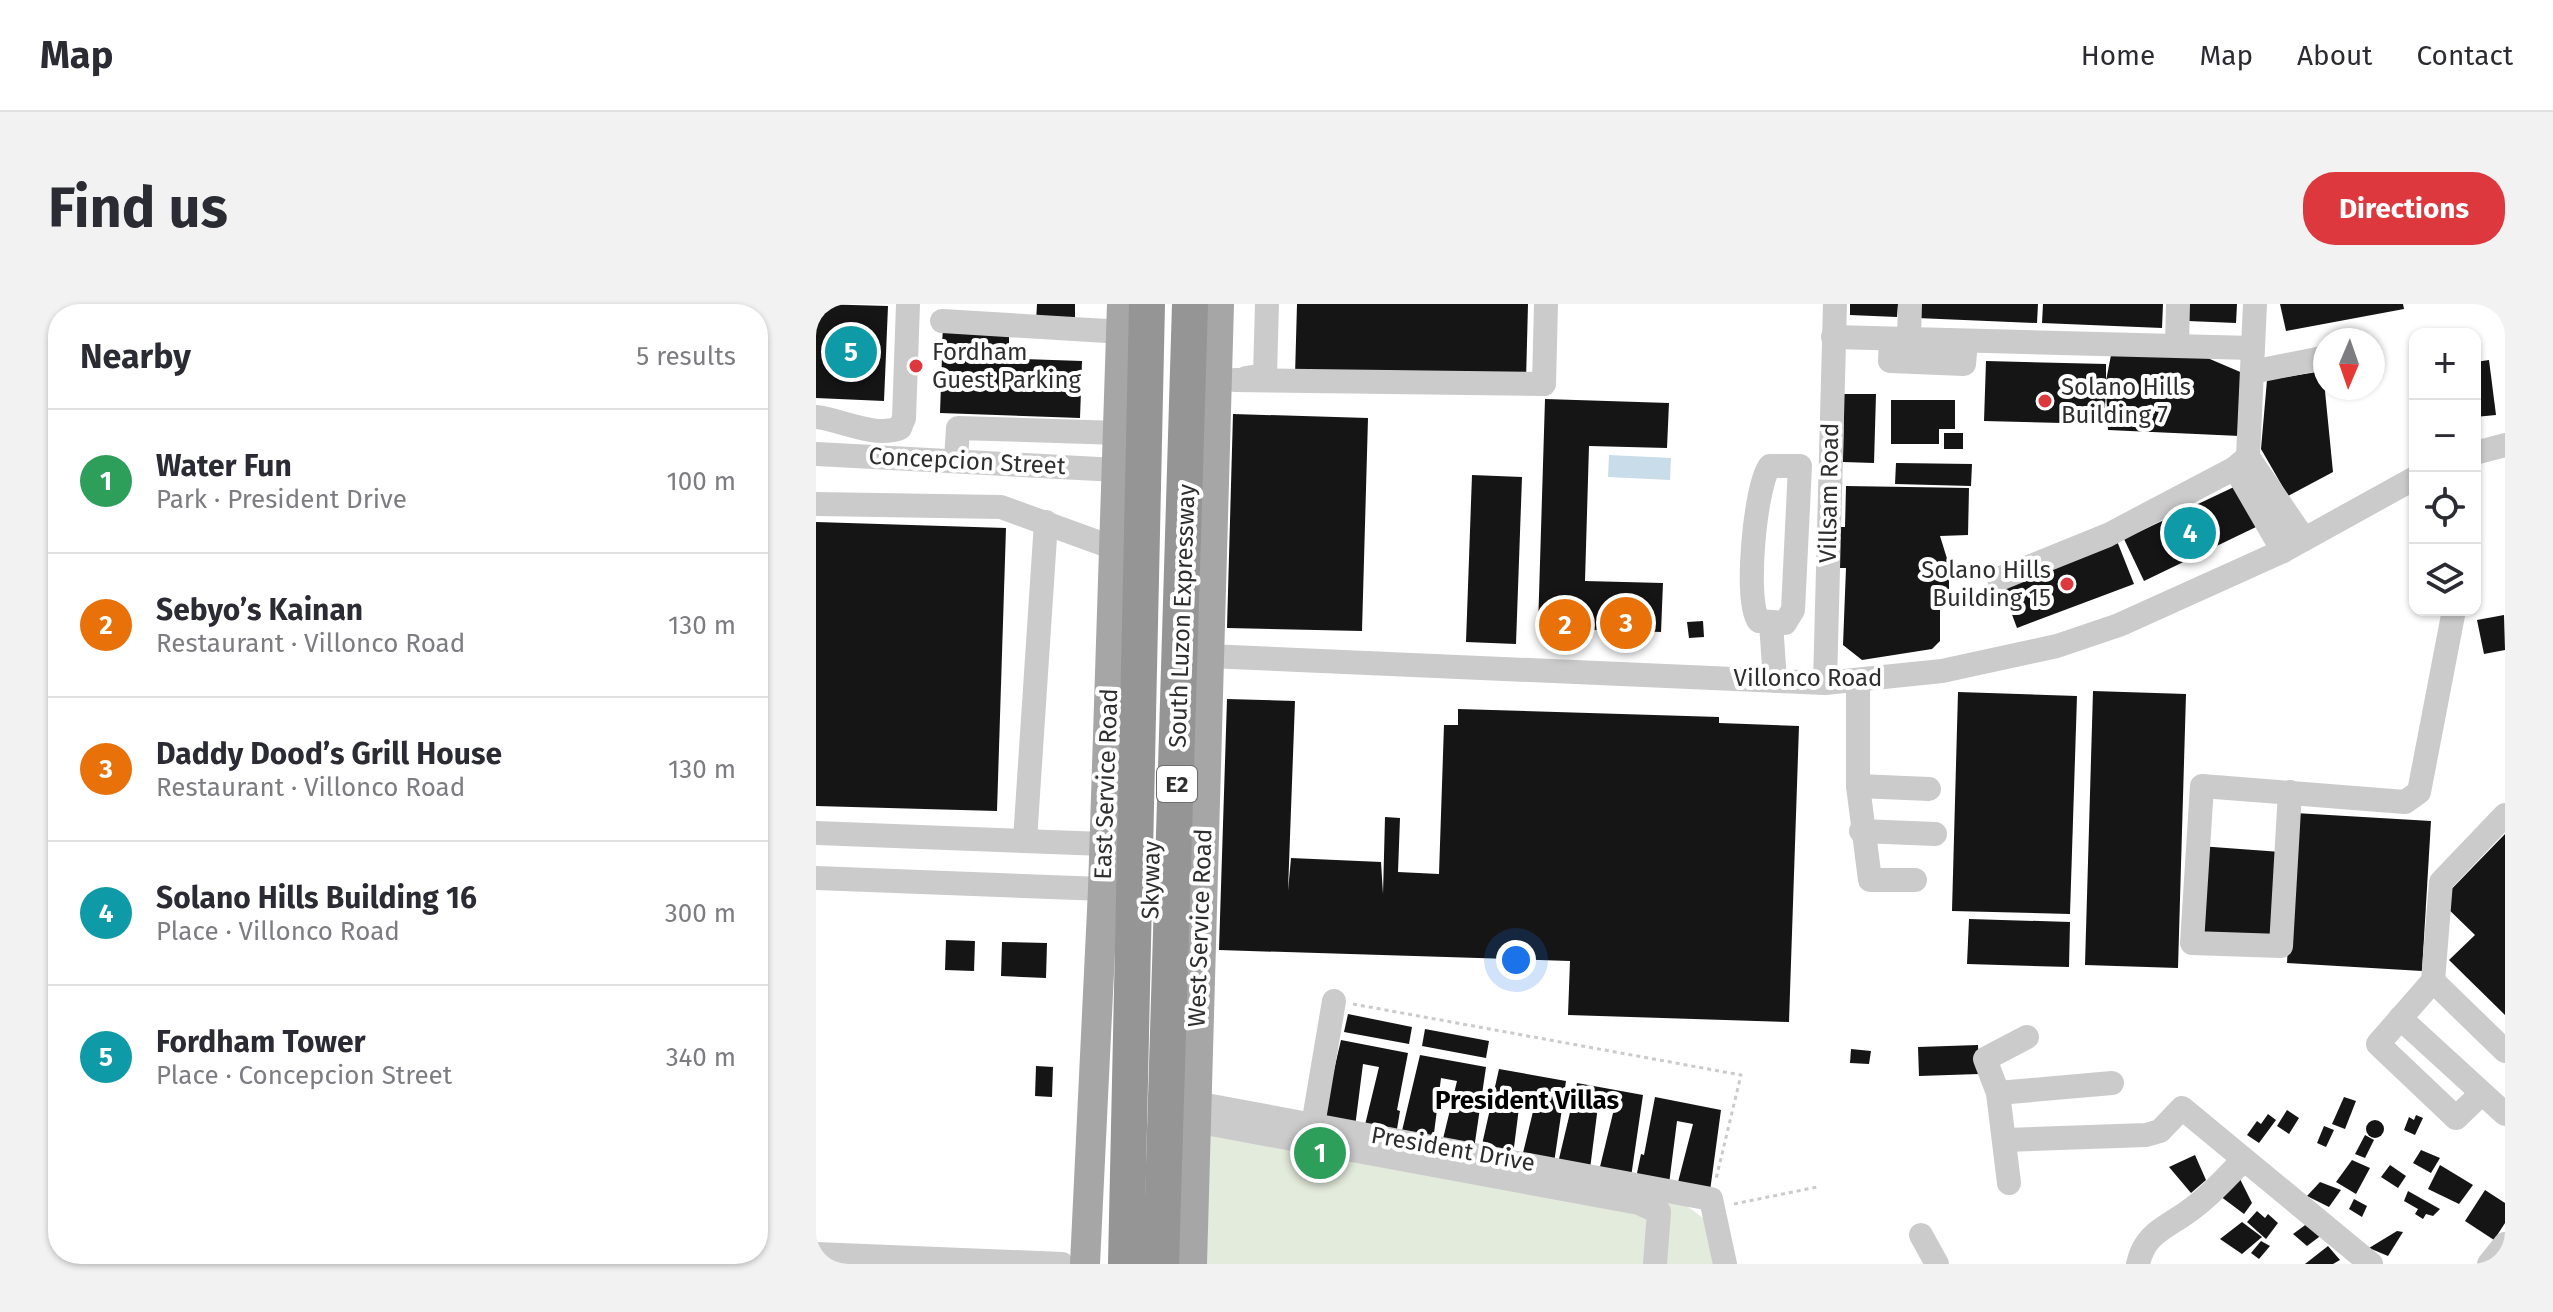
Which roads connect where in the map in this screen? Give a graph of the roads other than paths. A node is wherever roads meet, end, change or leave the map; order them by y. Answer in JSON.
{"nodes":[{"id":1,"x":908,"y":304,"type":"edge"},
{"id":2,"x":1167,"y":304,"type":"edge"},
{"id":3,"x":1190,"y":304,"type":"edge"},
{"id":4,"x":1219,"y":304,"type":"edge"},
{"id":5,"x":1267,"y":304,"type":"edge"},
{"id":6,"x":1546,"y":304,"type":"edge"},
{"id":7,"x":1835,"y":304,"type":"edge"},
{"id":8,"x":1910,"y":304,"type":"edge"},
{"id":9,"x":2178,"y":304,"type":"edge"},
{"id":10,"x":2255,"y":304,"type":"edge"},
{"id":11,"x":1025,"y":315,"type":"edge"},
{"id":12,"x":1134,"y":316,"type":"edge"},
{"id":13,"x":942,"y":321,"type":"dead end"},
{"id":14,"x":1833,"y":337,"type":"junction"},
{"id":15,"x":1900,"y":339,"type":"junction"},
{"id":16,"x":2177,"y":345,"type":"junction"},
{"id":17,"x":2313,"y":358,"type":"edge"},
{"id":18,"x":2252,"y":360,"type":"junction"},
{"id":19,"x":1226,"y":382,"type":"junction"},
{"id":20,"x":816,"y":417,"type":"edge"},
{"id":21,"x":1129,"y":420,"type":"junction"},
{"id":22,"x":2505,"y":445,"type":"edge"},
{"id":23,"x":2481,"y":451,"type":"edge"},
{"id":24,"x":816,"y":454,"type":"edge"},
{"id":25,"x":956,"y":460,"type":"junction"},
{"id":26,"x":2242,"y":463,"type":"junction"},
{"id":27,"x":1117,"y":470,"type":"junction"},
{"id":28,"x":2409,"y":481,"type":"edge"},
{"id":29,"x":816,"y":504,"type":"edge"},
{"id":30,"x":1046,"y":522,"type":"junction"},
{"id":31,"x":2293,"y":545,"type":"junction"},
{"id":32,"x":1114,"y":548,"type":"junction"},
{"id":33,"x":1999,"y":579,"type":"dead end"},
{"id":34,"x":2453,"y":616,"type":"edge"},
{"id":35,"x":1771,"y":623,"type":"junction"},
{"id":36,"x":1208,"y":656,"type":"junction"},
{"id":37,"x":1775,"y":681,"type":"junction"},
{"id":38,"x":1858,"y":681,"type":"junction"},
{"id":39,"x":1825,"y":683,"type":"junction"},
{"id":40,"x":1858,"y":786,"type":"junction"},
{"id":41,"x":1929,"y":789,"type":"dead end"},
{"id":42,"x":2290,"y":792,"type":"junction"},
{"id":43,"x":2505,"y":815,"type":"edge"},
{"id":44,"x":1861,"y":831,"type":"junction"},
{"id":45,"x":816,"y":833,"type":"edge"},
{"id":46,"x":1935,"y":834,"type":"dead end"},
{"id":47,"x":1025,"y":840,"type":"junction"},
{"id":48,"x":1104,"y":844,"type":"junction"},
{"id":49,"x":816,"y":878,"type":"edge"},
{"id":50,"x":1915,"y":880,"type":"dead end"},
{"id":51,"x":1103,"y":889,"type":"junction"},
{"id":52,"x":2433,"y":981,"type":"junction"},
{"id":53,"x":1334,"y":1001,"type":"road end"},
{"id":54,"x":2400,"y":1018,"type":"junction"},
{"id":55,"x":2027,"y":1037,"type":"dead end"},
{"id":56,"x":2505,"y":1051,"type":"edge"},
{"id":57,"x":2112,"y":1083,"type":"dead end"},
{"id":58,"x":1998,"y":1093,"type":"junction"},
{"id":59,"x":2480,"y":1095,"type":"junction"},
{"id":60,"x":1195,"y":1112,"type":"junction"},
{"id":61,"x":2505,"y":1114,"type":"edge"},
{"id":62,"x":1311,"y":1134,"type":"junction"},
{"id":63,"x":2006,"y":1140,"type":"junction"},
{"id":64,"x":1357,"y":1142,"type":"junction"},
{"id":65,"x":2243,"y":1160,"type":"junction"},
{"id":66,"x":2009,"y":1183,"type":"dead end"},
{"id":67,"x":1921,"y":1235,"type":"dead end"},
{"id":68,"x":2505,"y":1244,"type":"edge"},
{"id":69,"x":2141,"y":1253,"type":"edge"},
{"id":70,"x":816,"y":1254,"type":"edge"},
{"id":71,"x":1062,"y":1264,"type":"edge"},
{"id":72,"x":1083,"y":1264,"type":"edge"},
{"id":73,"x":1112,"y":1264,"type":"edge"},
{"id":74,"x":1126,"y":1264,"type":"edge"},
{"id":75,"x":1144,"y":1264,"type":"edge"},
{"id":76,"x":1161,"y":1264,"type":"edge"},
{"id":77,"x":1192,"y":1264,"type":"edge"},
{"id":78,"x":1655,"y":1264,"type":"edge"},
{"id":79,"x":1725,"y":1264,"type":"edge"},
{"id":80,"x":1937,"y":1264,"type":"edge"},
{"id":81,"x":2371,"y":1264,"type":"edge"},
{"id":82,"x":2489,"y":1264,"type":"edge"}],
"edges":[{"from":1,"to":20,"type":"street"},
{"from":2,"to":75,"type":"highway","name":"Skyway","number":"E2"},
{"from":3,"to":76,"type":"highway","name":"South Luzon Expressway","number":"E2"},
{"from":4,"to":19,"type":"main road","name":"West Service Road"},
{"from":5,"to":19,"type":"street"},
{"from":6,"to":19,"type":"street"},
{"from":7,"to":14,"type":"street","name":"Villsam Road"},
{"from":8,"to":15,"type":"street"},
{"from":9,"to":16,"type":"street"},
{"from":10,"to":18,"type":"street"},
{"from":11,"to":12,"type":"street"},
{"from":11,"to":13,"type":"street"},
{"from":12,"to":21,"type":"highway","name":"South Luzon Expressway","number":"E2"},
{"from":12,"to":74,"type":"highway","name":"Skyway","number":"E2","bridge":true},
{"from":14,"to":15,"type":"street"},
{"from":14,"to":39,"type":"street","name":"Villsam Road"},
{"from":15,"to":16,"type":"street"},
{"from":16,"to":18,"type":"street"},
{"from":17,"to":18,"type":"street"},
{"from":18,"to":26,"type":"street"},
{"from":19,"to":36,"type":"main road","name":"West Service Road"},
{"from":21,"to":25,"type":"street"},
{"from":21,"to":27,"type":"main road","name":"East Service Road"},
{"from":21,"to":73,"type":"highway","name":"South Luzon Expressway","number":"E2"},
{"from":22,"to":23,"type":"street"},
{"from":24,"to":25,"type":"street","name":"Concepcion Street"},
{"from":25,"to":27,"type":"street","name":"Concepcion Street"},
{"from":26,"to":31,"type":"street"},
{"from":26,"to":33,"type":"street"},
{"from":27,"to":32,"type":"main road","name":"East Service Road"},
{"from":28,"to":31,"type":"street","name":"Villonco Road"},
{"from":29,"to":30,"type":"street"},
{"from":30,"to":32,"type":"street"},
{"from":30,"to":47,"type":"street"},
{"from":31,"to":38,"type":"street","name":"Villonco Road"},
{"from":32,"to":48,"type":"main road","name":"East Service Road"},
{"from":34,"to":42,"type":"street"},
{"from":35,"to":35,"type":"street"},
{"from":35,"to":37,"type":"street"},
{"from":36,"to":37,"type":"street","name":"Villonco Road"},
{"from":36,"to":60,"type":"main road","name":"West Service Road"},
{"from":37,"to":39,"type":"street","name":"Villonco Road"},
{"from":38,"to":39,"type":"street","name":"Villonco Road"},
{"from":38,"to":40,"type":"street"},
{"from":40,"to":41,"type":"street"},
{"from":40,"to":44,"type":"street"},
{"from":42,"to":42,"type":"street"},
{"from":43,"to":52,"type":"street"},
{"from":44,"to":46,"type":"street"},
{"from":44,"to":50,"type":"street"},
{"from":45,"to":47,"type":"street"},
{"from":47,"to":48,"type":"street"},
{"from":48,"to":51,"type":"main road","name":"East Service Road"},
{"from":49,"to":51,"type":"street"},
{"from":51,"to":72,"type":"main road","name":"East Service Road"},
{"from":52,"to":54,"type":"street"},
{"from":52,"to":56,"type":"street"},
{"from":53,"to":62,"type":"street"},
{"from":54,"to":59,"type":"street"},
{"from":54,"to":59,"type":"street"},
{"from":55,"to":58,"type":"street"},
{"from":57,"to":58,"type":"street"},
{"from":58,"to":63,"type":"street"},
{"from":59,"to":61,"type":"street"},
{"from":60,"to":62,"type":"street","name":"President Drive"},
{"from":60,"to":77,"type":"main road","name":"West Service Road"},
{"from":62,"to":64,"type":"street","name":"President Drive"},
{"from":63,"to":65,"type":"street"},
{"from":63,"to":66,"type":"street"},
{"from":64,"to":78,"type":"street"},
{"from":64,"to":79,"type":"street","name":"President Drive"},
{"from":65,"to":69,"type":"street"},
{"from":65,"to":81,"type":"street"},
{"from":67,"to":80,"type":"street"},
{"from":68,"to":82,"type":"street"},
{"from":70,"to":71,"type":"street"}]}
